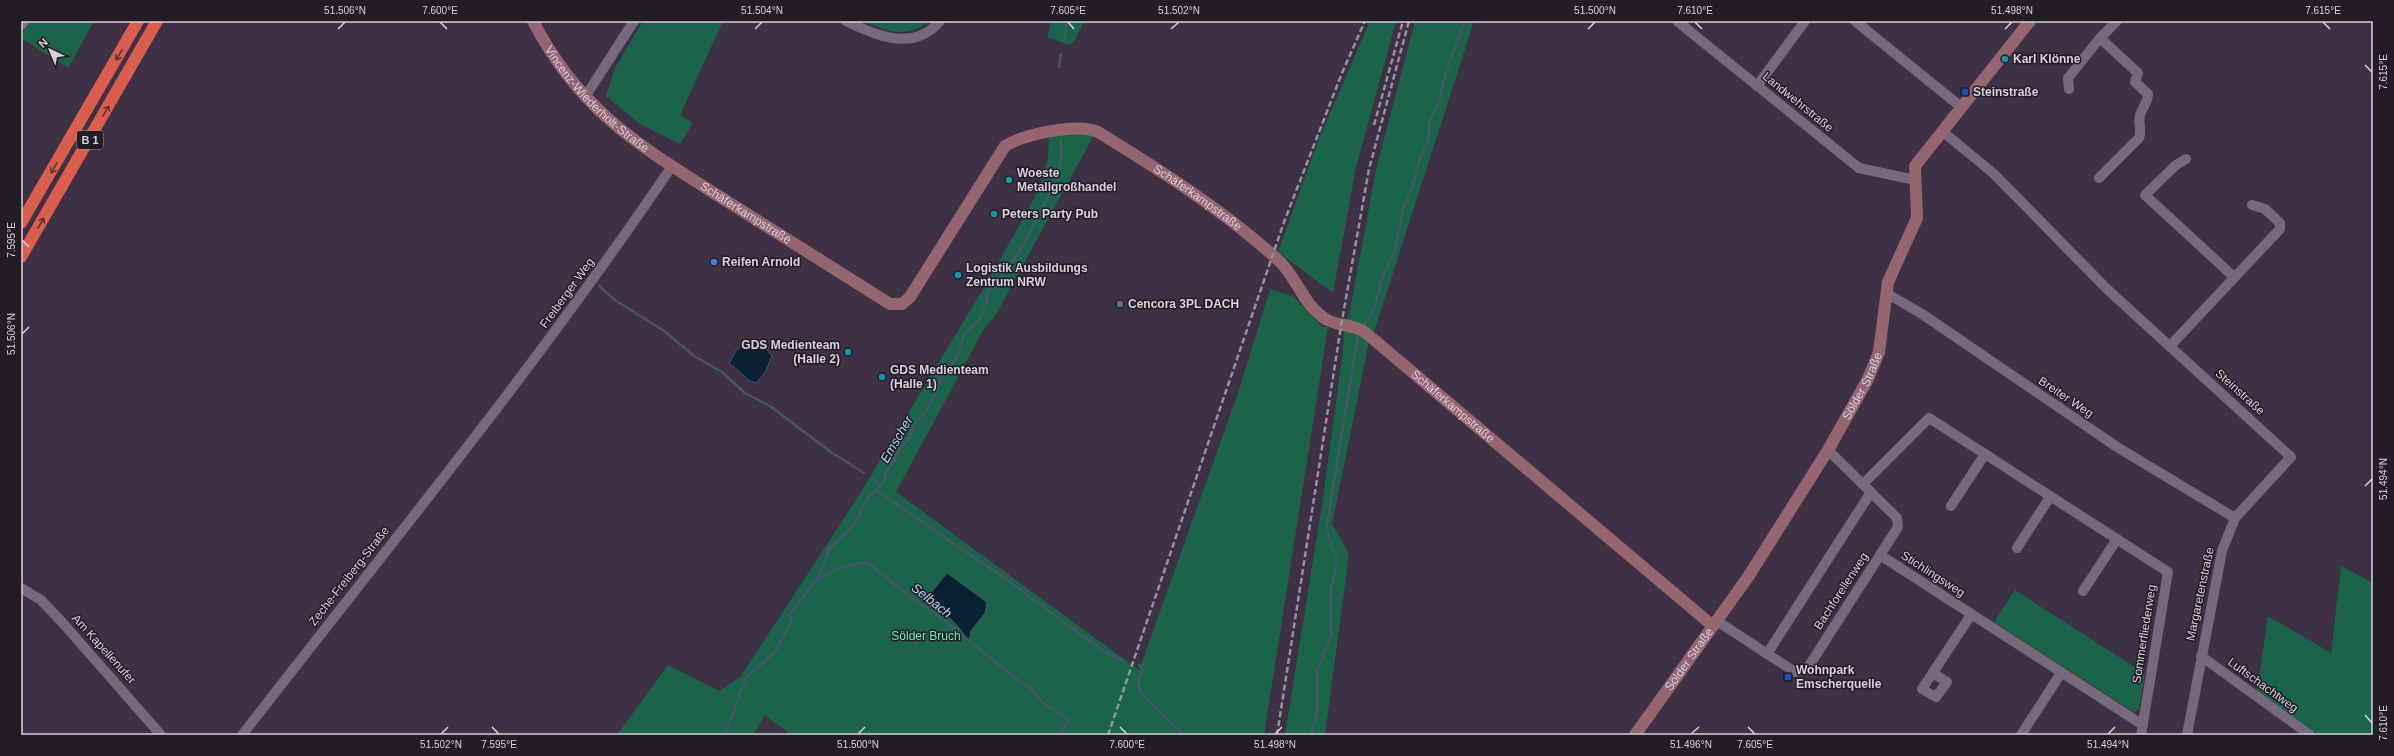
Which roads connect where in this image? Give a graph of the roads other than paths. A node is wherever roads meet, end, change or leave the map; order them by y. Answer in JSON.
{"nodes":[{"id":1,"x":23,"y":21,"type":"edge"},
{"id":2,"x":138,"y":21,"type":"edge"},
{"id":3,"x":157,"y":21,"type":"edge"},
{"id":4,"x":533,"y":21,"type":"edge"},
{"id":5,"x":634,"y":21,"type":"edge"},
{"id":6,"x":846,"y":21,"type":"edge"},
{"id":7,"x":940,"y":21,"type":"edge"},
{"id":8,"x":1676,"y":21,"type":"edge"},
{"id":9,"x":1805,"y":21,"type":"edge"},
{"id":10,"x":1855,"y":21,"type":"edge"},
{"id":11,"x":2030,"y":21,"type":"edge"},
{"id":12,"x":2117,"y":21,"type":"edge"},
{"id":13,"x":21,"y":24,"type":"edge"},
{"id":14,"x":2100,"y":38,"type":"junction"},
{"id":15,"x":1757,"y":86,"type":"junction"},
{"id":16,"x":2069,"y":89,"type":"dead end"},
{"id":17,"x":585,"y":97,"type":"junction"},
{"id":18,"x":1961,"y":107,"type":"junction"},
{"id":19,"x":1942,"y":131,"type":"junction"},
{"id":20,"x":2186,"y":159,"type":"dead end"},
{"id":21,"x":672,"y":166,"type":"junction"},
{"id":22,"x":2099,"y":178,"type":"dead end"},
{"id":23,"x":1915,"y":180,"type":"junction"},
{"id":24,"x":2252,"y":205,"type":"dead end"},
{"id":25,"x":21,"y":223,"type":"edge"},
{"id":26,"x":21,"y":257,"type":"edge"},
{"id":27,"x":2234,"y":277,"type":"junction"},
{"id":28,"x":1886,"y":293,"type":"junction"},
{"id":29,"x":2170,"y":346,"type":"junction"},
{"id":30,"x":477,"y":433,"type":"joint"},
{"id":31,"x":1828,"y":450,"type":"junction"},
{"id":32,"x":1985,"y":454,"type":"junction"},
{"id":33,"x":2292,"y":457,"type":"joint"},
{"id":34,"x":1863,"y":484,"type":"junction"},
{"id":35,"x":1871,"y":492,"type":"junction"},
{"id":36,"x":2050,"y":497,"type":"junction"},
{"id":37,"x":1951,"y":506,"type":"dead end"},
{"id":38,"x":2235,"y":518,"type":"junction"},
{"id":39,"x":2117,"y":539,"type":"junction"},
{"id":40,"x":2017,"y":548,"type":"dead end"},
{"id":41,"x":1880,"y":555,"type":"junction"},
{"id":42,"x":21,"y":588,"type":"edge"},
{"id":43,"x":2083,"y":591,"type":"dead end"},
{"id":44,"x":1971,"y":615,"type":"junction"},
{"id":45,"x":1715,"y":623,"type":"junction"},
{"id":46,"x":1767,"y":654,"type":"junction"},
{"id":47,"x":2201,"y":656,"type":"junction"},
{"id":48,"x":1933,"y":673,"type":"dead end"},
{"id":49,"x":2062,"y":673,"type":"junction"},
{"id":50,"x":2142,"y":730,"type":"edge"},
{"id":51,"x":2025,"y":734,"type":"edge"},
{"id":52,"x":161,"y":735,"type":"edge"},
{"id":53,"x":242,"y":735,"type":"edge"},
{"id":54,"x":1635,"y":735,"type":"edge"},
{"id":55,"x":2187,"y":735,"type":"edge"},
{"id":56,"x":2310,"y":735,"type":"edge"}],
"edges":[{"from":1,"to":13,"type":"street"},
{"from":2,"to":25,"type":"highway","number":"B 1","one_way":true},
{"from":26,"to":3,"type":"highway","number":"B 1","one_way":true},
{"from":4,"to":17,"type":"street","name":"Vincenz-Wiederholt-Straße"},
{"from":5,"to":17,"type":"street"},
{"from":6,"to":7,"type":"street"},
{"from":8,"to":15,"type":"street","name":"Landwehrstraße"},
{"from":9,"to":15,"type":"street"},
{"from":10,"to":18,"type":"street"},
{"from":11,"to":18,"type":"street","name":"Sölder Straße"},
{"from":12,"to":14,"type":"street"},
{"from":14,"to":16,"type":"street"},
{"from":14,"to":22,"type":"street"},
{"from":15,"to":23,"type":"street","name":"Landwehrstraße"},
{"from":17,"to":21,"type":"street","name":"Vincenz-Wiederholt-Straße"},
{"from":18,"to":19,"type":"street","name":"Sölder Straße"},
{"from":19,"to":23,"type":"street","name":"Sölder Straße"},
{"from":19,"to":29,"type":"street","name":"Steinstraße"},
{"from":20,"to":27,"type":"street"},
{"from":21,"to":30,"type":"street","name":"Freiberger Weg"},
{"from":21,"to":45,"type":"street","name":"Schäferkampstraße"},
{"from":23,"to":28,"type":"street","name":"Sölder Straße"},
{"from":24,"to":27,"type":"street"},
{"from":27,"to":29,"type":"street"},
{"from":28,"to":31,"type":"street","name":"Sölder Straße"},
{"from":28,"to":38,"type":"street","name":"Breiter Weg"},
{"from":29,"to":33,"type":"street","name":"Steinstraße"},
{"from":30,"to":53,"type":"street","name":"Zeche-Freiberg-Straße"},
{"from":31,"to":34,"type":"street","name":"Bachforellenweg"},
{"from":31,"to":45,"type":"street","name":"Sölder Straße"},
{"from":32,"to":34,"type":"street","name":"Sommerfliederweg"},
{"from":32,"to":36,"type":"street","name":"Sommerfliederweg"},
{"from":32,"to":37,"type":"street"},
{"from":33,"to":38,"type":"street","name":"Margaretenstraße"},
{"from":34,"to":35,"type":"street","name":"Bachforellenweg"},
{"from":35,"to":41,"type":"street","name":"Bachforellenweg"},
{"from":35,"to":46,"type":"street"},
{"from":36,"to":39,"type":"street","name":"Sommerfliederweg"},
{"from":36,"to":40,"type":"street"},
{"from":38,"to":47,"type":"street","name":"Margaretenstraße"},
{"from":39,"to":43,"type":"street"},
{"from":39,"to":50,"type":"street","name":"Sommerfliederweg"},
{"from":41,"to":44,"type":"street","name":"Stichlingsweg"},
{"from":41,"to":46,"type":"street","name":"Bachforellenweg"},
{"from":42,"to":52,"type":"street","name":"Am Kapellenufer"},
{"from":44,"to":48,"type":"street"},
{"from":44,"to":49,"type":"street","name":"Stichlingsweg"},
{"from":45,"to":46,"type":"street","name":"Bachforellenweg"},
{"from":45,"to":54,"type":"street","name":"Sölder Straße"},
{"from":47,"to":55,"type":"street","name":"Margaretenstraße"},
{"from":47,"to":56,"type":"street","name":"Luftschachtweg"},
{"from":49,"to":50,"type":"street","name":"Stichlingsweg"},
{"from":49,"to":51,"type":"street"}]}
